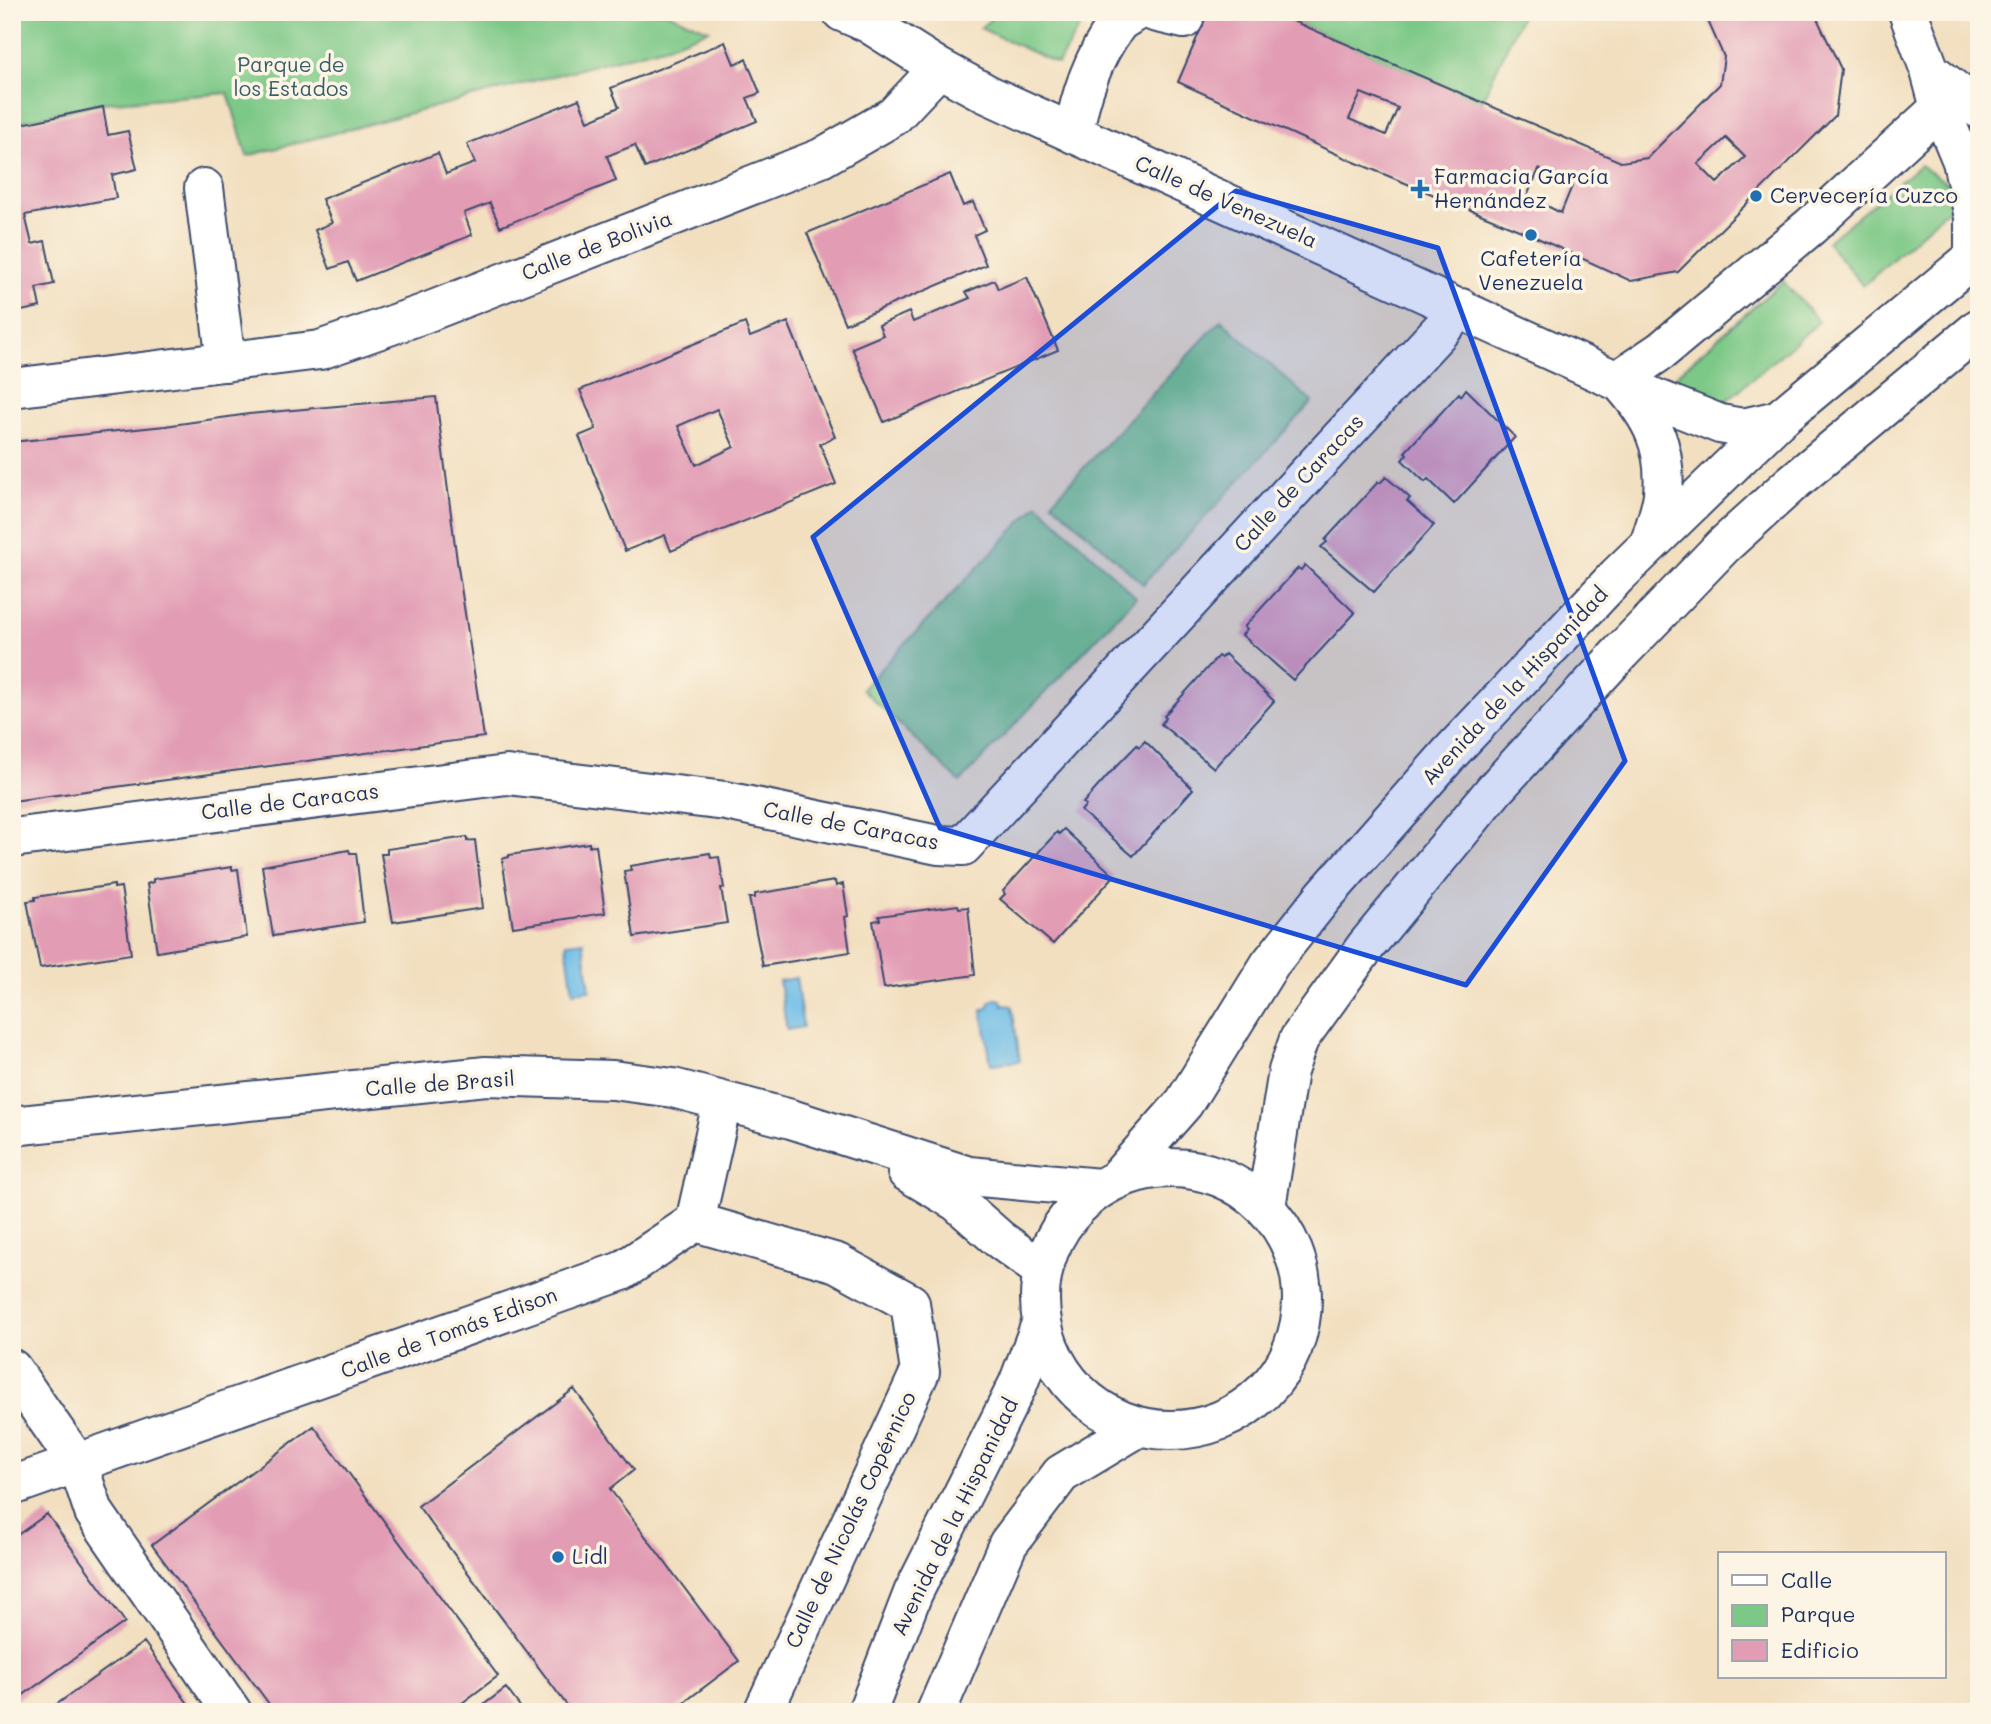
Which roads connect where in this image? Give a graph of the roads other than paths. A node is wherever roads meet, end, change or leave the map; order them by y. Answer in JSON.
{"nodes":[{"id":1,"x":1135,"y":12,"type":"edge"},
{"id":2,"x":1908,"y":12,"type":"edge"},
{"id":3,"x":865,"y":16,"type":"edge"},
{"id":4,"x":939,"y":68,"type":"junction"},
{"id":5,"x":1930,"y":71,"type":"junction"},
{"id":6,"x":1940,"y":108,"type":"junction"},
{"id":7,"x":1979,"y":109,"type":"edge"},
{"id":8,"x":1074,"y":134,"type":"junction"},
{"id":9,"x":204,"y":188,"type":"dead end"},
{"id":10,"x":1976,"y":255,"type":"edge"},
{"id":11,"x":1461,"y":308,"type":"junction"},
{"id":12,"x":1979,"y":328,"type":"edge"},
{"id":13,"x":226,"y":362,"type":"junction"},
{"id":14,"x":1618,"y":380,"type":"junction"},
{"id":15,"x":12,"y":388,"type":"edge"},
{"id":16,"x":1778,"y":420,"type":"junction"},
{"id":17,"x":1650,"y":542,"type":"junction"},
{"id":18,"x":12,"y":838,"type":"edge"},
{"id":19,"x":722,"y":1103,"type":"junction"},
{"id":20,"x":12,"y":1126,"type":"edge"},
{"id":21,"x":861,"y":1143,"type":"junction"},
{"id":22,"x":1108,"y":1184,"type":"junction"},
{"id":23,"x":1266,"y":1207,"type":"junction"},
{"id":24,"x":695,"y":1222,"type":"junction"},
{"id":25,"x":1043,"y":1271,"type":"junction"},
{"id":26,"x":1042,"y":1321,"type":"junction"},
{"id":27,"x":12,"y":1369,"type":"edge"},
{"id":28,"x":1139,"y":1427,"type":"junction"},
{"id":29,"x":78,"y":1464,"type":"junction"},
{"id":30,"x":12,"y":1486,"type":"edge"},
{"id":31,"x":232,"y":1712,"type":"edge"},
{"id":32,"x":763,"y":1712,"type":"edge"},
{"id":33,"x":867,"y":1712,"type":"edge"},
{"id":34,"x":936,"y":1712,"type":"edge"}],
"edges":[{"from":1,"to":8,"type":"street"},
{"from":2,"to":5,"type":"street"},
{"from":3,"to":4,"type":"street","name":"Calle de Venezuela"},
{"from":4,"to":8,"type":"street","name":"Calle de Venezuela"},
{"from":4,"to":13,"type":"street","name":"Calle de Bolivia"},
{"from":5,"to":6,"type":"street"},
{"from":5,"to":7,"type":"street"},
{"from":6,"to":10,"type":"street"},
{"from":6,"to":14,"type":"street"},
{"from":8,"to":11,"type":"street","name":"Calle de Venezuela"},
{"from":9,"to":13,"type":"street"},
{"from":10,"to":16,"type":"street","name":"Avenida de la Hispanidad"},
{"from":11,"to":14,"type":"street","name":"Calle de Venezuela"},
{"from":11,"to":18,"type":"street","name":"Calle de Caracas"},
{"from":12,"to":23,"type":"street"},
{"from":13,"to":15,"type":"street","name":"Calle de Bolivia"},
{"from":14,"to":16,"type":"street","name":"Calle de Venezuela"},
{"from":14,"to":17,"type":"street","name":"Calle de Venezuela"},
{"from":16,"to":17,"type":"street","name":"Avenida de la Hispanidad"},
{"from":17,"to":22,"type":"street","name":"Avenida de la Hispanidad"},
{"from":19,"to":20,"type":"street","name":"Calle de Brasil"},
{"from":19,"to":21,"type":"street","name":"Calle de Brasil"},
{"from":19,"to":24,"type":"street"},
{"from":21,"to":22,"type":"street","name":"Calle de Brasil"},
{"from":21,"to":25,"type":"street","name":"Calle de Brasil"},
{"from":22,"to":23,"type":"street"},
{"from":22,"to":25,"type":"street","name":"Avenida de la Hispanidad"},
{"from":23,"to":28,"type":"street"},
{"from":24,"to":29,"type":"street","name":"Calle de Tomás Edison"},
{"from":24,"to":32,"type":"street","name":"Calle de Nicolás Copérnico"},
{"from":25,"to":26,"type":"street","name":"Avenida de la Hispanidad"},
{"from":26,"to":28,"type":"street"},
{"from":26,"to":33,"type":"street","name":"Avenida de la Hispanidad"},
{"from":27,"to":29,"type":"street"},
{"from":28,"to":34,"type":"street"},
{"from":29,"to":30,"type":"street","name":"Calle de Tomás Edison"},
{"from":29,"to":31,"type":"street"}]}
